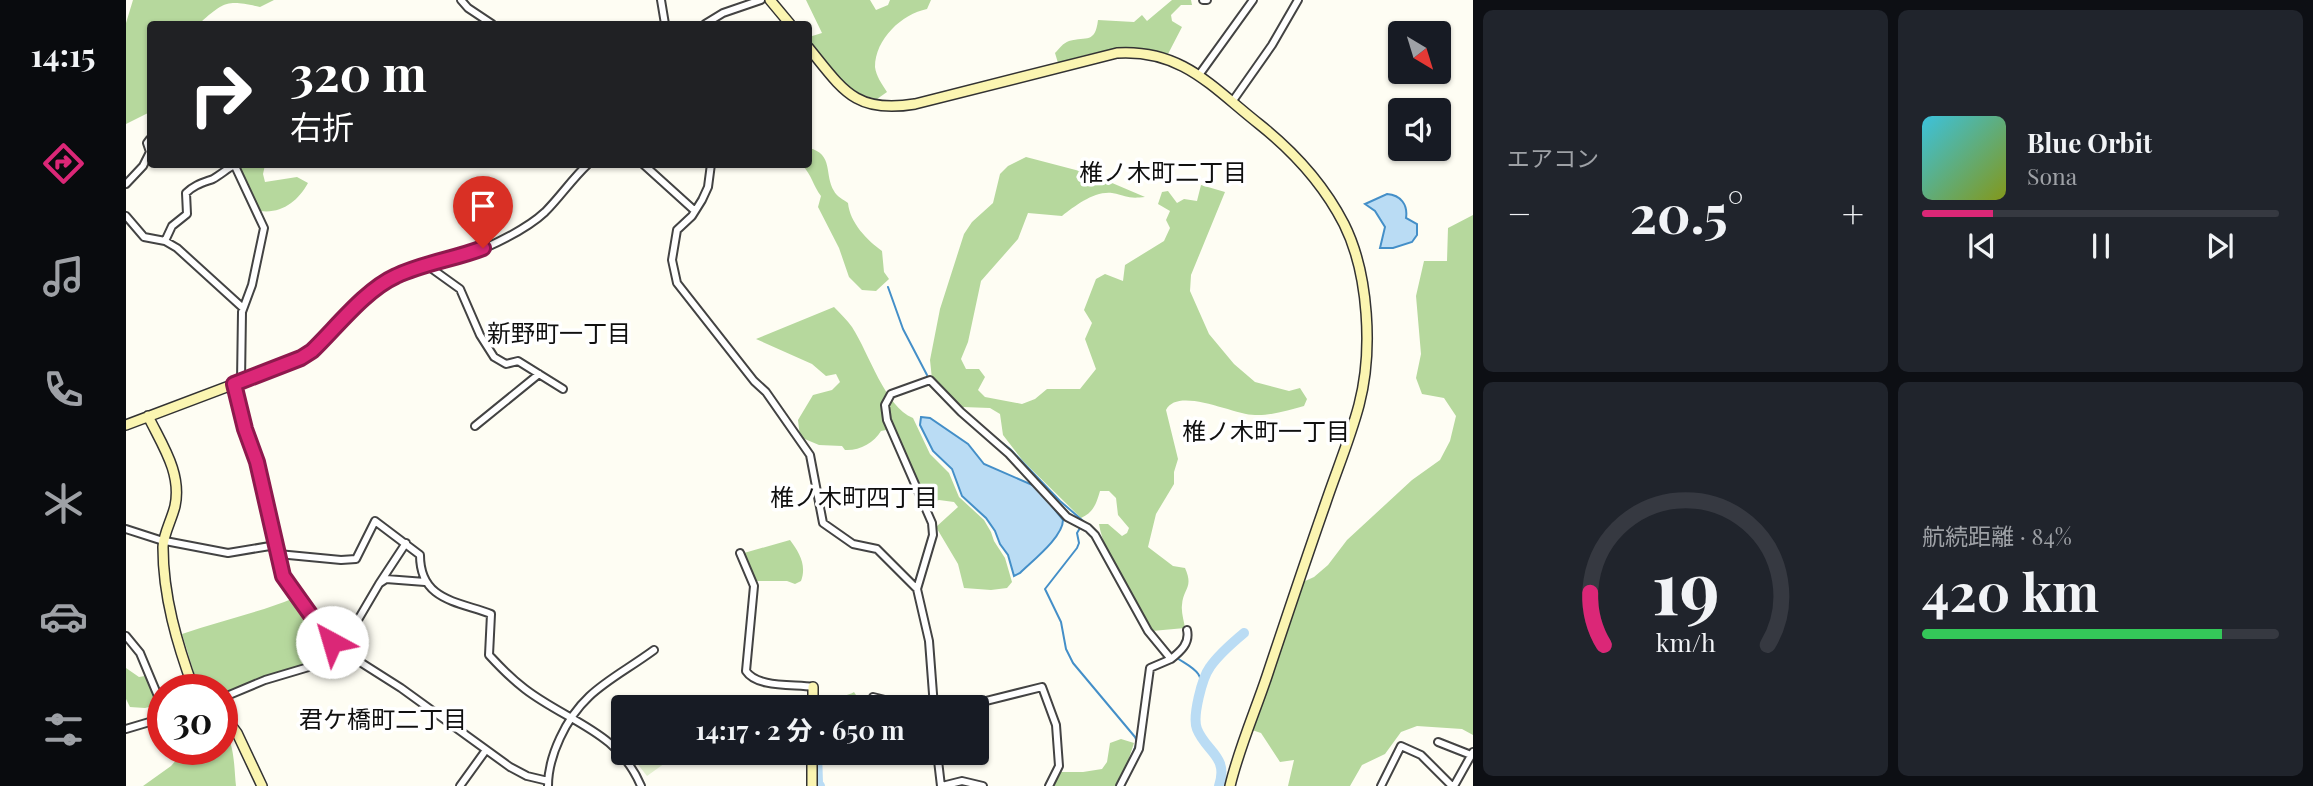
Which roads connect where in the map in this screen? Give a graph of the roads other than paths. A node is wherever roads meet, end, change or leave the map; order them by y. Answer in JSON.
{"nodes":[{"id":1,"x":461,"y":0,"type":"edge"},
{"id":2,"x":661,"y":0,"type":"edge"},
{"id":3,"x":761,"y":0,"type":"edge"},
{"id":4,"x":770,"y":0,"type":"edge"},
{"id":5,"x":1244,"y":0,"type":"edge"},
{"id":6,"x":1253,"y":0,"type":"edge"},
{"id":7,"x":1298,"y":0,"type":"edge"},
{"id":8,"x":1249,"y":7,"type":"junction"},
{"id":9,"x":488,"y":21,"type":"edge"},
{"id":10,"x":664,"y":21,"type":"edge"},
{"id":11,"x":710,"y":21,"type":"edge"},
{"id":12,"x":788,"y":21,"type":"edge"},
{"id":13,"x":812,"y":52,"type":"edge"},
{"id":14,"x":1199,"y":75,"type":"junction"},
{"id":15,"x":1231,"y":102,"type":"junction"},
{"id":16,"x":147,"y":158,"type":"edge"},
{"id":17,"x":229,"y":168,"type":"edge"},
{"id":18,"x":235,"y":168,"type":"edge"},
{"id":19,"x":584,"y":168,"type":"edge"},
{"id":20,"x":647,"y":168,"type":"edge"},
{"id":21,"x":710,"y":168,"type":"edge"},
{"id":22,"x":126,"y":184,"type":"edge"},
{"id":23,"x":695,"y":211,"type":"junction"},
{"id":24,"x":126,"y":216,"type":"edge"},
{"id":25,"x":165,"y":241,"type":"junction"},
{"id":26,"x":428,"y":266,"type":"junction"},
{"id":27,"x":243,"y":308,"type":"junction"},
{"id":28,"x":290,"y":363,"type":"joint"},
{"id":29,"x":539,"y":374,"type":"junction"},
{"id":30,"x":238,"y":383,"type":"junction"},
{"id":31,"x":563,"y":389,"type":"dead end"},
{"id":32,"x":148,"y":415,"type":"junction"},
{"id":33,"x":126,"y":425,"type":"edge"},
{"id":34,"x":475,"y":426,"type":"dead end"},
{"id":35,"x":126,"y":529,"type":"edge"},
{"id":36,"x":164,"y":540,"type":"junction"},
{"id":37,"x":406,"y":543,"type":"junction"},
{"id":38,"x":276,"y":545,"type":"junction"},
{"id":39,"x":740,"y":552,"type":"dead end"},
{"id":40,"x":278,"y":554,"type":"junction"},
{"id":41,"x":425,"y":582,"type":"junction"},
{"id":42,"x":379,"y":584,"type":"junction"},
{"id":43,"x":917,"y":589,"type":"junction"},
{"id":44,"x":1187,"y":630,"type":"dead end"},
{"id":45,"x":126,"y":636,"type":"edge"},
{"id":46,"x":342,"y":647,"type":"junction"},
{"id":47,"x":654,"y":650,"type":"dead end"},
{"id":48,"x":349,"y":655,"type":"junction"},
{"id":49,"x":1171,"y":659,"type":"junction"},
{"id":50,"x":149,"y":674,"type":"edge"},
{"id":51,"x":189,"y":674,"type":"edge"},
{"id":52,"x":813,"y":687,"type":"joint"},
{"id":53,"x":238,"y":691,"type":"edge"},
{"id":54,"x":813,"y":695,"type":"edge"},
{"id":55,"x":933,"y":695,"type":"edge"},
{"id":56,"x":989,"y":700,"type":"edge"},
{"id":57,"x":570,"y":717,"type":"junction"},
{"id":58,"x":147,"y":723,"type":"edge"},
{"id":59,"x":126,"y":729,"type":"edge"},
{"id":60,"x":238,"y":735,"type":"edge"},
{"id":61,"x":1438,"y":742,"type":"dead end"},
{"id":62,"x":486,"y":750,"type":"junction"},
{"id":63,"x":1472,"y":753,"type":"edge"},
{"id":64,"x":813,"y":765,"type":"edge"},
{"id":65,"x":939,"y":765,"type":"edge"},
{"id":66,"x":548,"y":784,"type":"edge"},
{"id":67,"x":262,"y":786,"type":"edge"},
{"id":68,"x":460,"y":786,"type":"edge"},
{"id":69,"x":641,"y":786,"type":"edge"},
{"id":70,"x":812,"y":786,"type":"edge"},
{"id":71,"x":941,"y":786,"type":"edge"},
{"id":72,"x":983,"y":786,"type":"edge"},
{"id":73,"x":1049,"y":786,"type":"edge"},
{"id":74,"x":1120,"y":786,"type":"edge"},
{"id":75,"x":1230,"y":786,"type":"edge"},
{"id":76,"x":1381,"y":786,"type":"edge"},
{"id":77,"x":1453,"y":786,"type":"edge"}],
"edges":[{"from":1,"to":9,"type":"street"},
{"from":2,"to":10,"type":"street"},
{"from":3,"to":11,"type":"street"},
{"from":4,"to":12,"type":"street"},
{"from":5,"to":8,"type":"street"},
{"from":6,"to":8,"type":"street"},
{"from":7,"to":15,"type":"street"},
{"from":8,"to":14,"type":"street"},
{"from":13,"to":14,"type":"street"},
{"from":14,"to":15,"type":"street"},
{"from":15,"to":75,"type":"street"},
{"from":16,"to":22,"type":"street"},
{"from":17,"to":25,"type":"street"},
{"from":18,"to":27,"type":"street"},
{"from":19,"to":26,"type":"street"},
{"from":20,"to":23,"type":"street"},
{"from":21,"to":23,"type":"street"},
{"from":23,"to":43,"type":"street"},
{"from":24,"to":25,"type":"street"},
{"from":25,"to":27,"type":"street"},
{"from":26,"to":28,"type":"street"},
{"from":26,"to":29,"type":"street"},
{"from":27,"to":30,"type":"street"},
{"from":28,"to":30,"type":"street"},
{"from":29,"to":31,"type":"street"},
{"from":29,"to":34,"type":"street"},
{"from":30,"to":32,"type":"street"},
{"from":30,"to":38,"type":"street"},
{"from":32,"to":33,"type":"street"},
{"from":32,"to":36,"type":"street"},
{"from":35,"to":36,"type":"street"},
{"from":36,"to":38,"type":"street"},
{"from":36,"to":51,"type":"street"},
{"from":37,"to":40,"type":"street"},
{"from":37,"to":41,"type":"street"},
{"from":37,"to":42,"type":"street"},
{"from":38,"to":40,"type":"street"},
{"from":39,"to":52,"type":"street"},
{"from":40,"to":46,"type":"street"},
{"from":41,"to":42,"type":"street"},
{"from":41,"to":57,"type":"street"},
{"from":42,"to":46,"type":"street"},
{"from":43,"to":49,"type":"street"},
{"from":43,"to":55,"type":"street"},
{"from":44,"to":49,"type":"street"},
{"from":45,"to":50,"type":"street"},
{"from":46,"to":48,"type":"street"},
{"from":47,"to":57,"type":"street"},
{"from":48,"to":53,"type":"street"},
{"from":48,"to":62,"type":"street"},
{"from":49,"to":74,"type":"street"},
{"from":52,"to":54,"type":"street"},
{"from":56,"to":73,"type":"street"},
{"from":57,"to":66,"type":"street"},
{"from":57,"to":69,"type":"street"},
{"from":58,"to":59,"type":"street"},
{"from":60,"to":67,"type":"street"},
{"from":61,"to":63,"type":"street"},
{"from":62,"to":66,"type":"street"},
{"from":62,"to":68,"type":"street"},
{"from":63,"to":77,"type":"street"},
{"from":64,"to":70,"type":"street"},
{"from":65,"to":71,"type":"street"},
{"from":71,"to":72,"type":"street"},
{"from":76,"to":77,"type":"street"}]}
